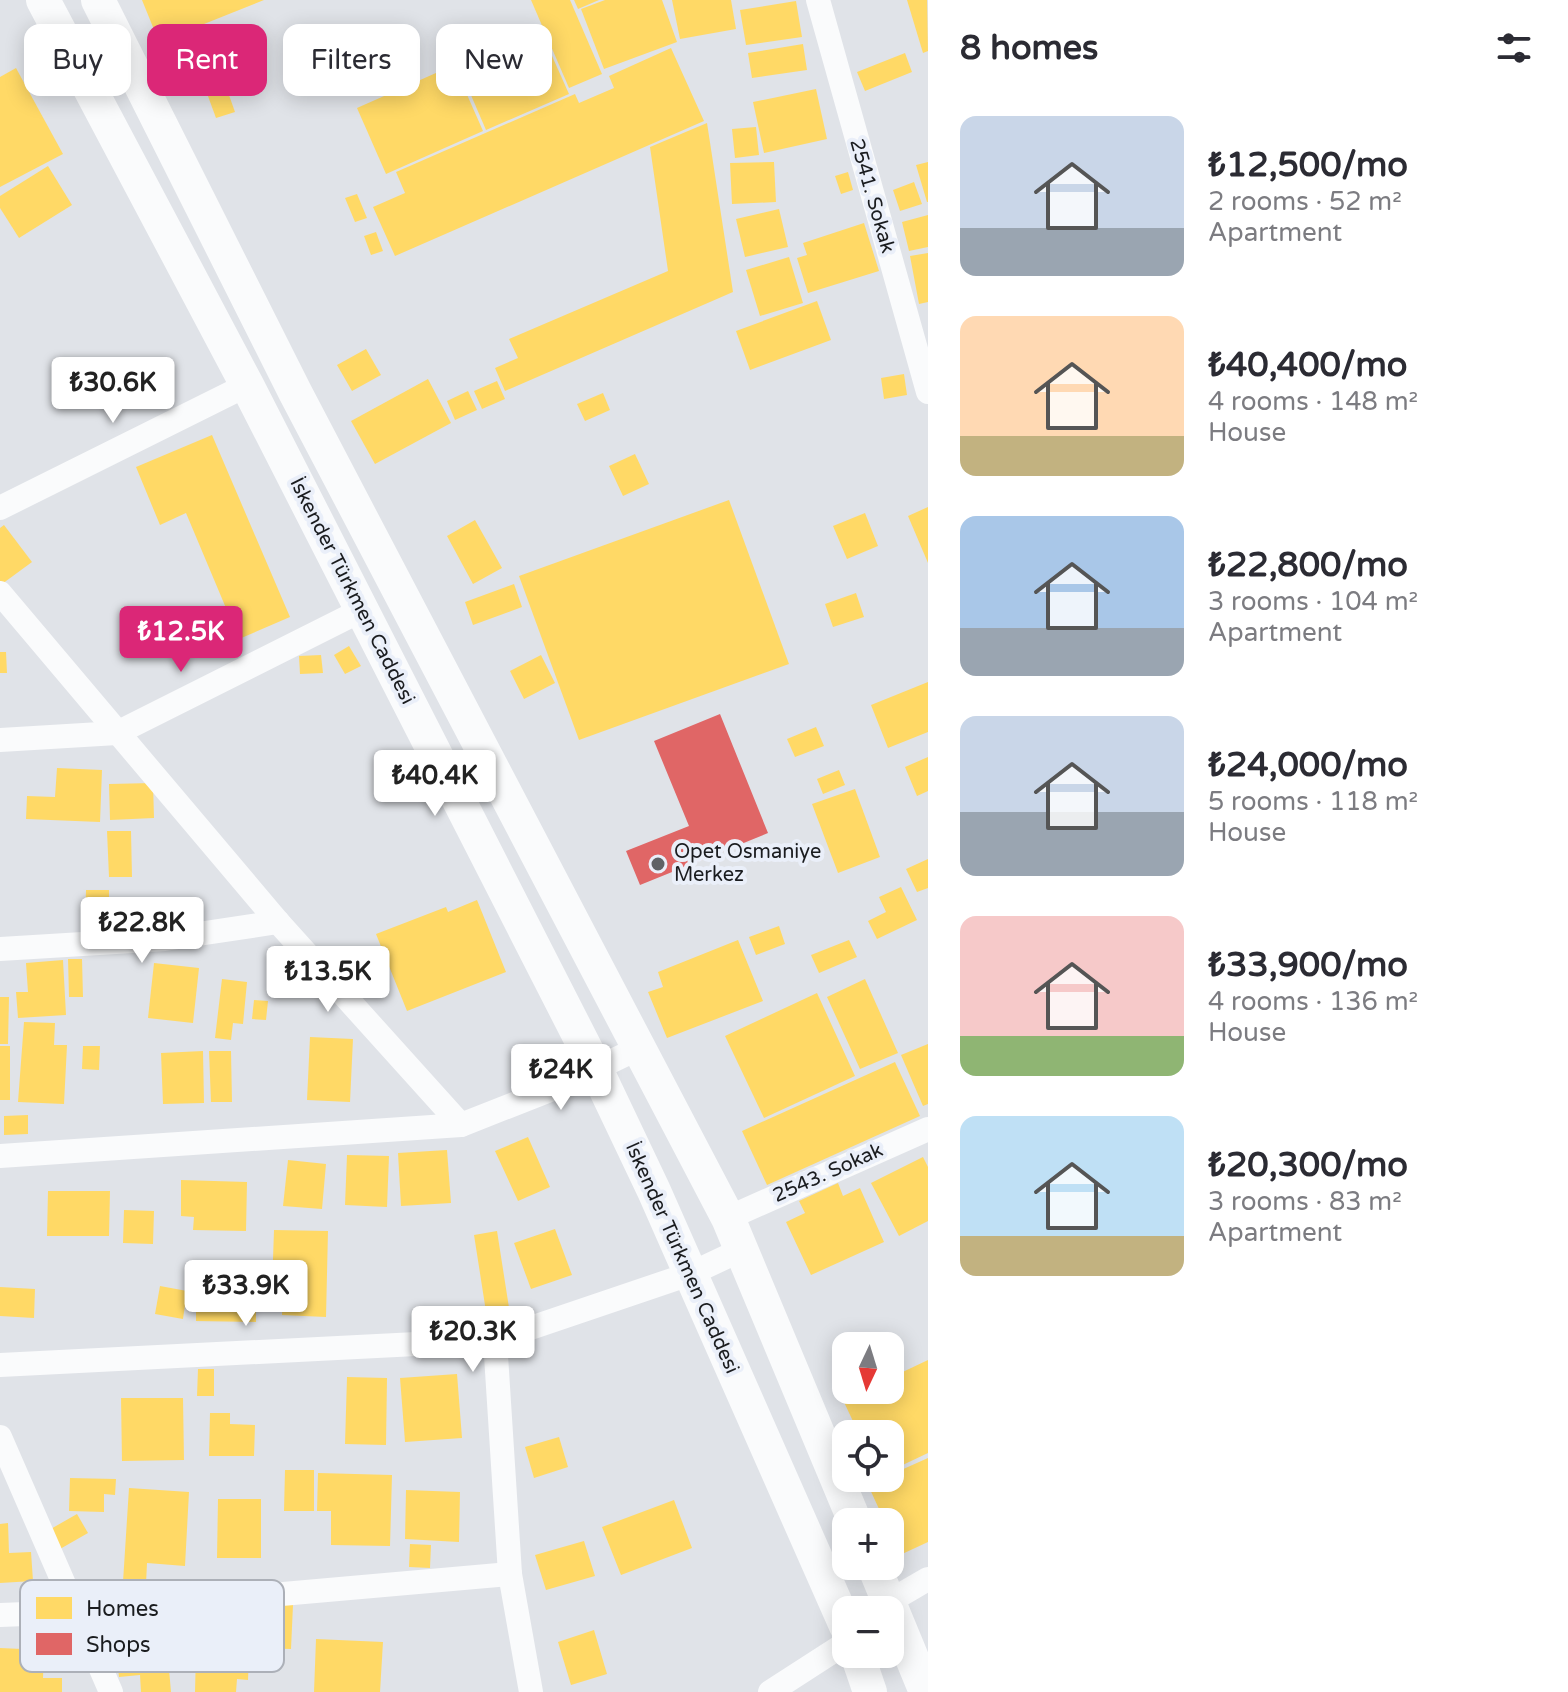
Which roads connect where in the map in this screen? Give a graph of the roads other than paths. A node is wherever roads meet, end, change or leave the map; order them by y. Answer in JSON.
{"nodes":[{"id":1,"x":43,"y":0,"type":"edge"},
{"id":2,"x":98,"y":0,"type":"edge"},
{"id":3,"x":818,"y":0,"type":"edge"},
{"id":4,"x":247,"y":385,"type":"junction"},
{"id":5,"x":928,"y":392,"type":"edge"},
{"id":6,"x":0,"y":508,"type":"edge"},
{"id":7,"x":0,"y":593,"type":"edge"},
{"id":8,"x":362,"y":610,"type":"junction"},
{"id":9,"x":117,"y":733,"type":"junction"},
{"id":10,"x":0,"y":740,"type":"edge"},
{"id":11,"x":278,"y":922,"type":"junction"},
{"id":12,"x":0,"y":949,"type":"edge"},
{"id":13,"x":639,"y":1048,"type":"junction"},
{"id":14,"x":596,"y":1069,"type":"junction"},
{"id":15,"x":461,"y":1125,"type":"junction"},
{"id":16,"x":928,"y":1129,"type":"edge"},
{"id":17,"x":0,"y":1156,"type":"edge"},
{"id":18,"x":728,"y":1218,"type":"junction"},
{"id":19,"x":743,"y":1249,"type":"junction"},
{"id":20,"x":690,"y":1274,"type":"junction"},
{"id":21,"x":495,"y":1340,"type":"junction"},
{"id":22,"x":0,"y":1365,"type":"edge"},
{"id":23,"x":0,"y":1437,"type":"edge"},
{"id":24,"x":849,"y":1508,"type":"edge"},
{"id":25,"x":510,"y":1574,"type":"junction"},
{"id":26,"x":928,"y":1579,"type":"edge"},
{"id":27,"x":63,"y":1580,"type":"edge"},
{"id":28,"x":284,"y":1594,"type":"edge"},
{"id":29,"x":833,"y":1596,"type":"edge"},
{"id":30,"x":899,"y":1596,"type":"edge"},
{"id":31,"x":20,"y":1614,"type":"edge"},
{"id":32,"x":0,"y":1615,"type":"edge"},
{"id":33,"x":904,"y":1636,"type":"edge"},
{"id":34,"x":832,"y":1652,"type":"edge"},
{"id":35,"x":862,"y":1668,"type":"edge"},
{"id":36,"x":102,"y":1672,"type":"edge"},
{"id":37,"x":111,"y":1692,"type":"edge"},
{"id":38,"x":531,"y":1692,"type":"edge"},
{"id":39,"x":770,"y":1692,"type":"edge"},
{"id":40,"x":870,"y":1692,"type":"edge"},
{"id":41,"x":926,"y":1692,"type":"edge"}],
"edges":[{"from":1,"to":4,"type":"main road","name":"İskender Türkmen Caddesi"},
{"from":2,"to":13,"type":"main road","name":"İskender Türkmen Caddesi"},
{"from":3,"to":5,"type":"street","name":"2541. Sokak"},
{"from":4,"to":6,"type":"street"},
{"from":4,"to":8,"type":"main road","name":"İskender Türkmen Caddesi"},
{"from":7,"to":9,"type":"street"},
{"from":8,"to":9,"type":"street"},
{"from":8,"to":14,"type":"main road","name":"İskender Türkmen Caddesi"},
{"from":9,"to":10,"type":"street"},
{"from":9,"to":11,"type":"street"},
{"from":11,"to":12,"type":"street"},
{"from":11,"to":15,"type":"street"},
{"from":13,"to":14,"type":"street"},
{"from":13,"to":18,"type":"main road","name":"İskender Türkmen Caddesi"},
{"from":14,"to":15,"type":"street"},
{"from":14,"to":20,"type":"main road","name":"İskender Türkmen Caddesi"},
{"from":15,"to":17,"type":"street"},
{"from":16,"to":18,"type":"street","name":"2543. Sokak"},
{"from":18,"to":19,"type":"main road","name":"İskender Türkmen Caddesi"},
{"from":19,"to":20,"type":"street"},
{"from":19,"to":24,"type":"main road","name":"İskender Türkmen Caddesi"},
{"from":20,"to":21,"type":"street"},
{"from":20,"to":29,"type":"main road","name":"İskender Türkmen Caddesi"},
{"from":21,"to":22,"type":"street"},
{"from":21,"to":25,"type":"street"},
{"from":23,"to":27,"type":"street"},
{"from":25,"to":28,"type":"street"},
{"from":25,"to":38,"type":"street"},
{"from":26,"to":30,"type":"street"},
{"from":31,"to":32,"type":"street"},
{"from":33,"to":41,"type":"main road"},
{"from":34,"to":39,"type":"street"},
{"from":35,"to":40,"type":"main road"},
{"from":36,"to":37,"type":"street"}]}
